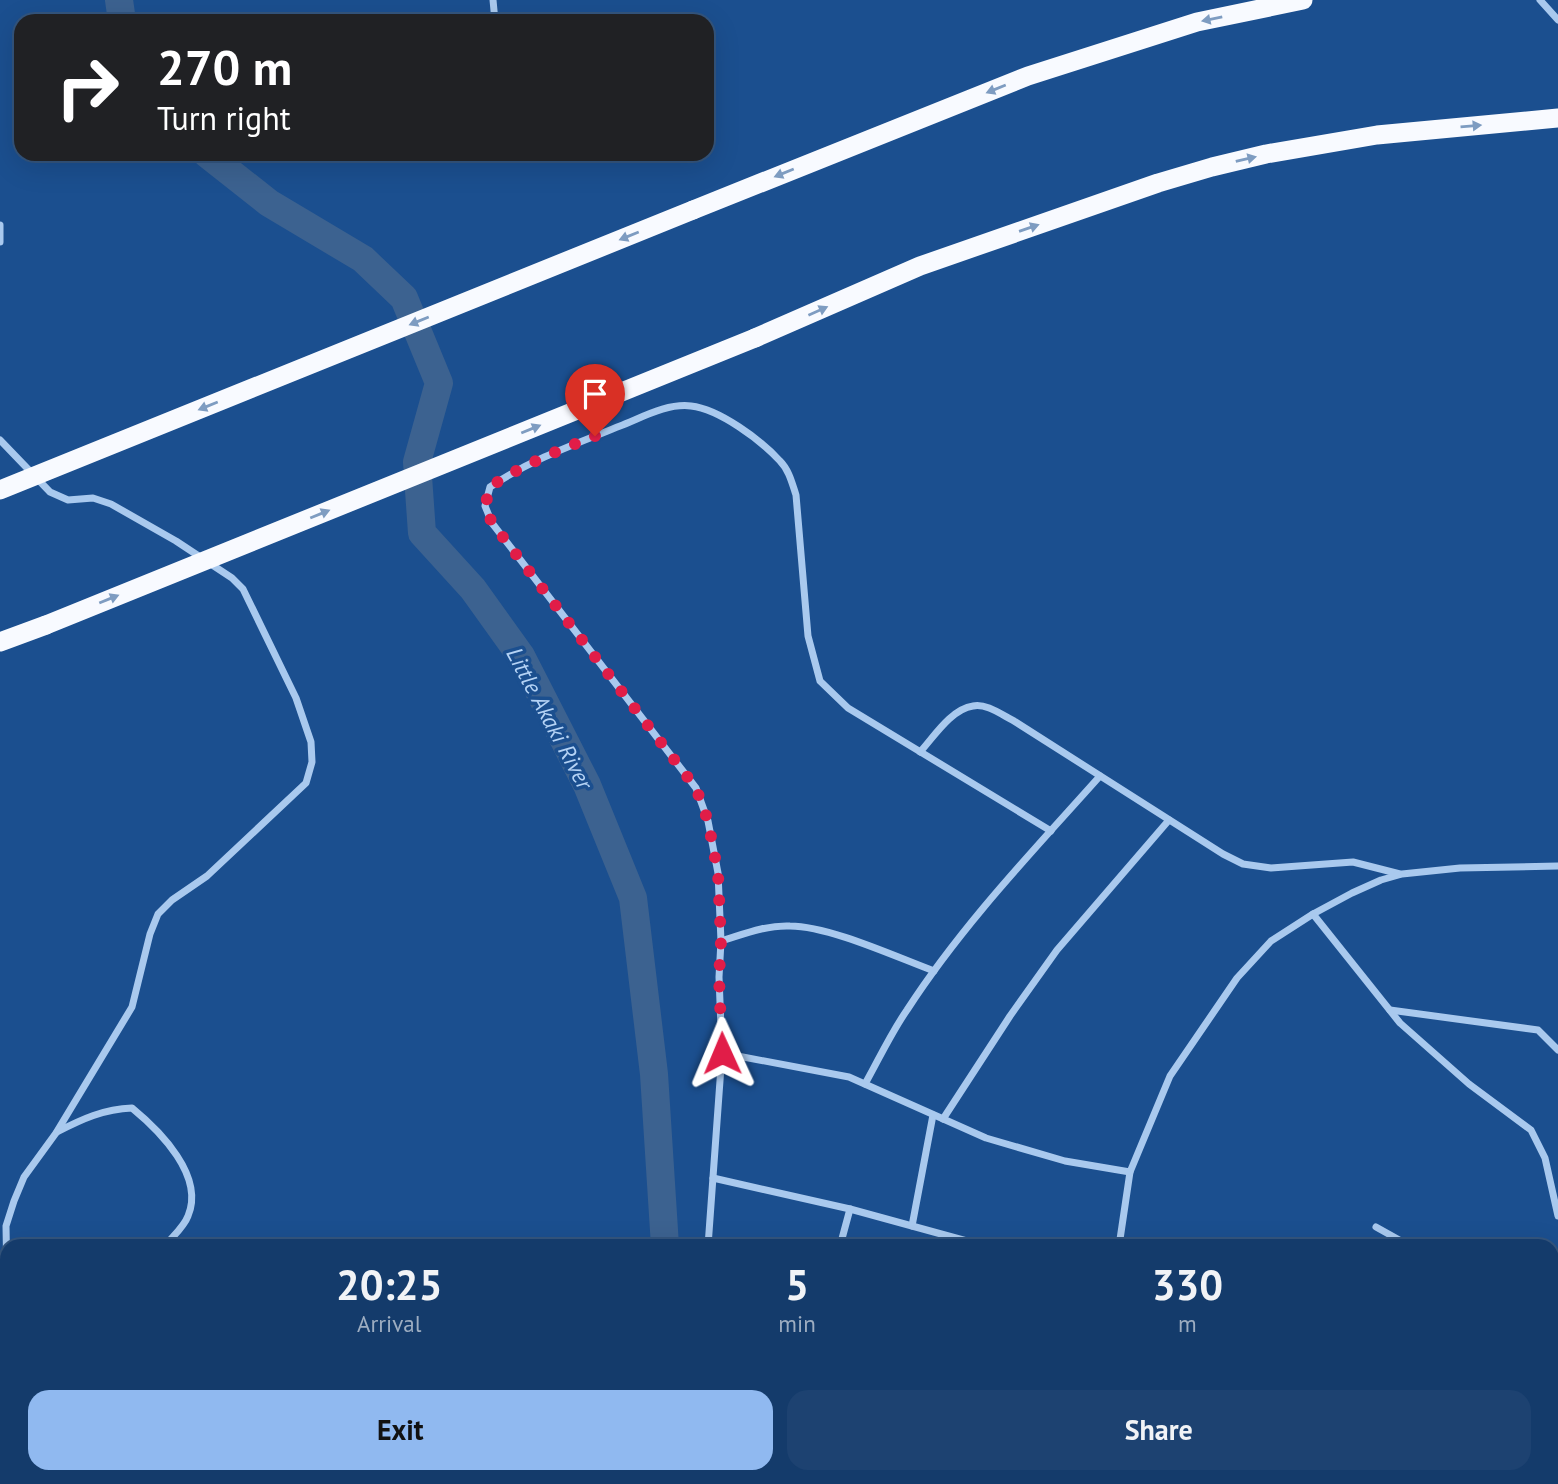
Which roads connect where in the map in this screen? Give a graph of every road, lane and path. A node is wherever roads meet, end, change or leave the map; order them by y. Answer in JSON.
{"nodes":[{"id":1,"x":1303,"y":0,"type":"edge"},
{"id":2,"x":1540,"y":0,"type":"edge"},
{"id":3,"x":1558,"y":20,"type":"edge"},
{"id":4,"x":1558,"y":118,"type":"edge"},
{"id":5,"x":1,"y":231,"type":"edge"},
{"id":6,"x":0,"y":242,"type":"edge"},
{"id":7,"x":0,"y":440,"type":"edge"},
{"id":8,"x":0,"y":490,"type":"edge"},
{"id":9,"x":0,"y":642,"type":"edge"},
{"id":10,"x":920,"y":752,"type":"junction"},
{"id":11,"x":1100,"y":776,"type":"junction"},
{"id":12,"x":1169,"y":820,"type":"junction"},
{"id":13,"x":1051,"y":831,"type":"junction"},
{"id":14,"x":1558,"y":866,"type":"edge"},
{"id":15,"x":1402,"y":874,"type":"junction"},
{"id":16,"x":1312,"y":914,"type":"junction"},
{"id":17,"x":721,"y":941,"type":"junction"},
{"id":18,"x":934,"y":971,"type":"junction"},
{"id":19,"x":1389,"y":1010,"type":"junction"},
{"id":20,"x":1558,"y":1051,"type":"edge"},
{"id":21,"x":722,"y":1053,"type":"junction"},
{"id":22,"x":865,"y":1084,"type":"junction"},
{"id":23,"x":933,"y":1115,"type":"junction"},
{"id":24,"x":943,"y":1119,"type":"junction"},
{"id":25,"x":56,"y":1133,"type":"junction"},
{"id":26,"x":1130,"y":1172,"type":"junction"},
{"id":27,"x":713,"y":1178,"type":"junction"},
{"id":28,"x":850,"y":1209,"type":"junction"},
{"id":29,"x":1558,"y":1216,"type":"edge"},
{"id":30,"x":912,"y":1226,"type":"junction"},
{"id":31,"x":1376,"y":1227,"type":"dead end"},
{"id":32,"x":6,"y":1239,"type":"edge"},
{"id":33,"x":171,"y":1239,"type":"edge"},
{"id":34,"x":709,"y":1239,"type":"edge"},
{"id":35,"x":842,"y":1239,"type":"edge"},
{"id":36,"x":959,"y":1239,"type":"edge"},
{"id":37,"x":1120,"y":1239,"type":"edge"},
{"id":38,"x":1397,"y":1239,"type":"edge"}],
"edges":[{"from":1,"to":8,"type":"highway","one_way":true,"bridge":true},
{"from":2,"to":3,"type":"street"},
{"from":9,"to":4,"type":"highway","one_way":true,"bridge":true},
{"from":5,"to":6,"type":"street"},
{"from":7,"to":25,"type":"street"},
{"from":10,"to":11,"type":"street"},
{"from":10,"to":13,"type":"street"},
{"from":10,"to":17,"type":"street"},
{"from":11,"to":12,"type":"street"},
{"from":11,"to":13,"type":"street"},
{"from":12,"to":15,"type":"street"},
{"from":12,"to":24,"type":"street"},
{"from":13,"to":18,"type":"street"},
{"from":14,"to":15,"type":"street"},
{"from":15,"to":16,"type":"street"},
{"from":16,"to":19,"type":"street"},
{"from":16,"to":26,"type":"street"},
{"from":17,"to":18,"type":"street"},
{"from":17,"to":21,"type":"street"},
{"from":18,"to":22,"type":"street"},
{"from":19,"to":20,"type":"street"},
{"from":19,"to":29,"type":"street"},
{"from":21,"to":22,"type":"street"},
{"from":21,"to":27,"type":"street"},
{"from":22,"to":23,"type":"street"},
{"from":23,"to":24,"type":"street"},
{"from":23,"to":30,"type":"street"},
{"from":24,"to":26,"type":"street"},
{"from":25,"to":32,"type":"street"},
{"from":25,"to":33,"type":"street"},
{"from":26,"to":37,"type":"street"},
{"from":27,"to":28,"type":"street"},
{"from":27,"to":34,"type":"street"},
{"from":28,"to":30,"type":"street"},
{"from":28,"to":35,"type":"street"},
{"from":30,"to":36,"type":"street"},
{"from":31,"to":38,"type":"street"}]}
